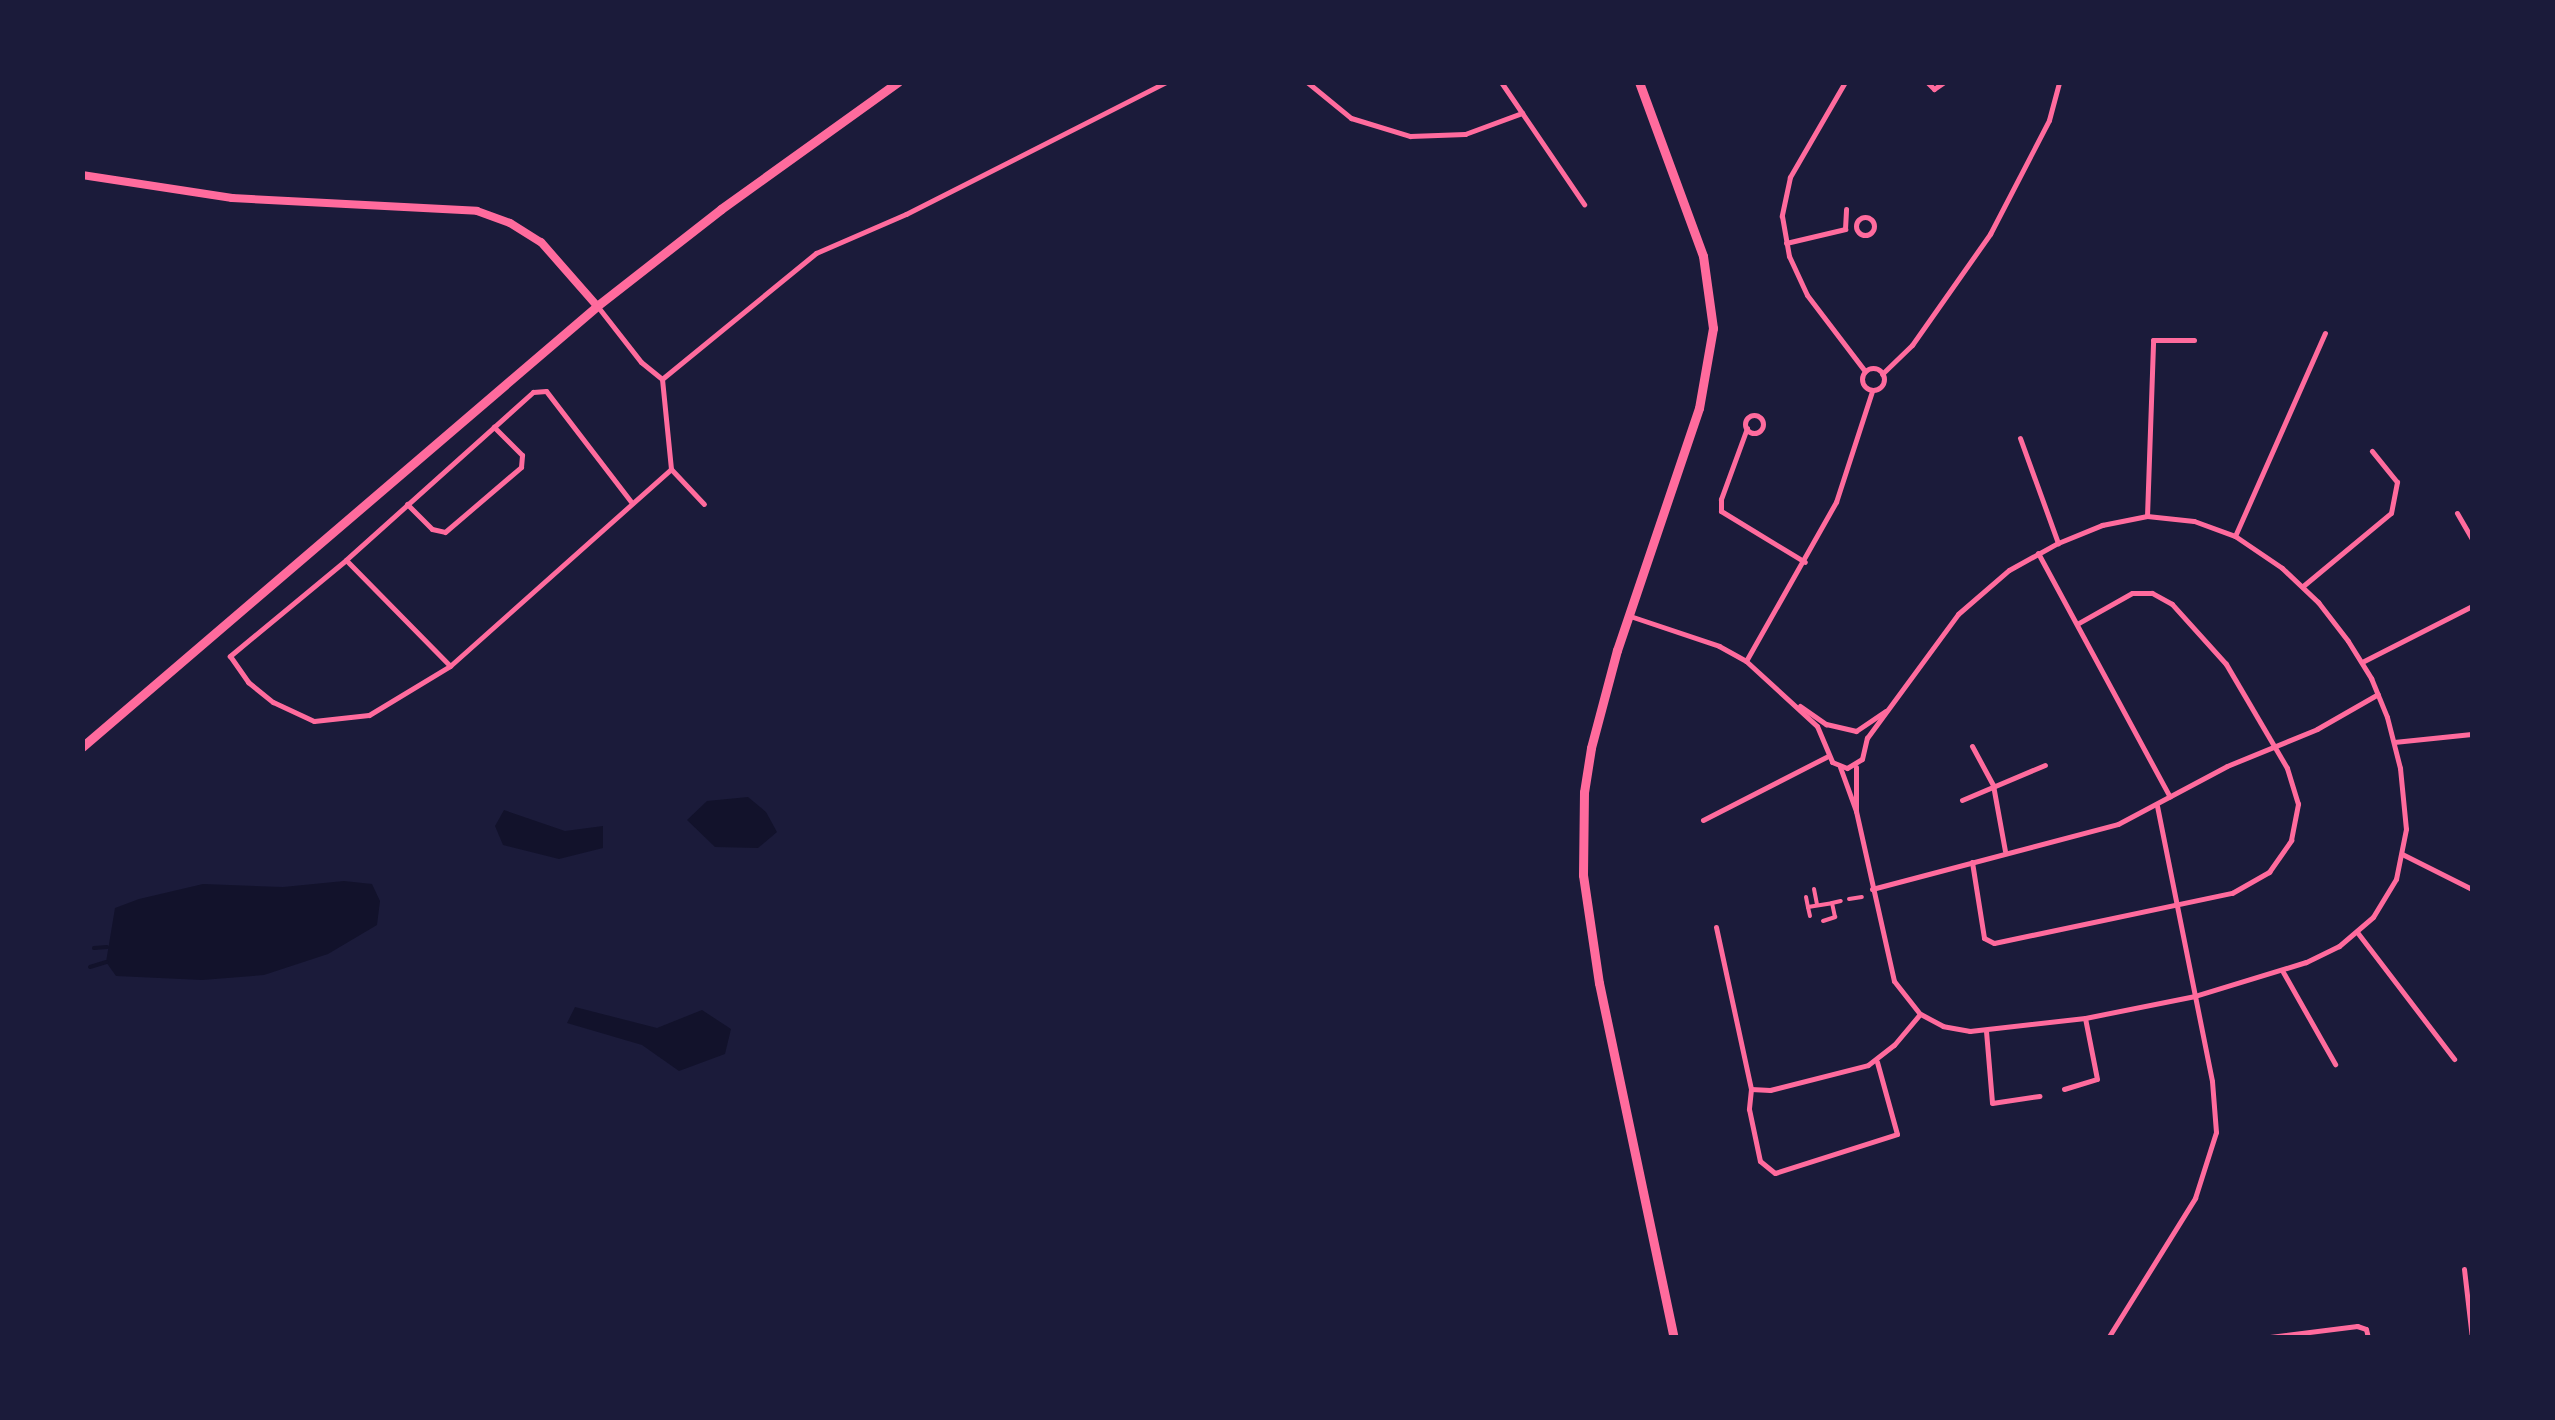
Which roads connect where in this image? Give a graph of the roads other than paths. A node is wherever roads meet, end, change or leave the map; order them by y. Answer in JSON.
{"nodes":[{"id":1,"x":898,"y":82,"type":"edge"},
{"id":2,"x":1166,"y":82,"type":"edge"},
{"id":3,"x":1308,"y":82,"type":"edge"},
{"id":4,"x":1501,"y":82,"type":"edge"},
{"id":5,"x":1638,"y":82,"type":"edge"},
{"id":6,"x":1845,"y":82,"type":"edge"},
{"id":7,"x":1927,"y":82,"type":"edge"},
{"id":8,"x":1944,"y":82,"type":"edge"},
{"id":9,"x":2059,"y":82,"type":"edge"},
{"id":10,"x":1522,"y":113,"type":"junction"},
{"id":11,"x":82,"y":175,"type":"edge"},
{"id":12,"x":1584,"y":204,"type":"dead end"},
{"id":13,"x":1846,"y":209,"type":"dead end"},
{"id":14,"x":1856,"y":227,"type":"dead end"},
{"id":15,"x":1844,"y":230,"type":"junction"},
{"id":16,"x":1786,"y":243,"type":"junction"},
{"id":17,"x":597,"y":306,"type":"junction"},
{"id":18,"x":2324,"y":333,"type":"dead end"},
{"id":19,"x":2194,"y":340,"type":"dead end"},
{"id":20,"x":1865,"y":371,"type":"junction"},
{"id":21,"x":1882,"y":374,"type":"junction"},
{"id":22,"x":662,"y":379,"type":"junction"},
{"id":23,"x":1872,"y":391,"type":"junction"},
{"id":24,"x":494,"y":428,"type":"junction"},
{"id":25,"x":1746,"y":428,"type":"dead end"},
{"id":26,"x":2020,"y":438,"type":"dead end"},
{"id":27,"x":2372,"y":451,"type":"dead end"},
{"id":28,"x":671,"y":469,"type":"junction"},
{"id":29,"x":632,"y":503,"type":"junction"},
{"id":30,"x":407,"y":504,"type":"junction"},
{"id":31,"x":704,"y":504,"type":"dead end"},
{"id":32,"x":2456,"y":513,"type":"dead end"},
{"id":33,"x":2147,"y":516,"type":"junction"},
{"id":34,"x":2236,"y":536,"type":"junction"},
{"id":35,"x":2472,"y":540,"type":"edge"},
{"id":36,"x":2058,"y":542,"type":"junction"},
{"id":37,"x":2038,"y":552,"type":"junction"},
{"id":38,"x":346,"y":560,"type":"junction"},
{"id":39,"x":1805,"y":562,"type":"junction"},
{"id":40,"x":2303,"y":586,"type":"junction"},
{"id":41,"x":2472,"y":606,"type":"edge"},
{"id":42,"x":1628,"y":615,"type":"junction"},
{"id":43,"x":2077,"y":624,"type":"junction"},
{"id":44,"x":1746,"y":661,"type":"junction"},
{"id":45,"x":2362,"y":662,"type":"junction"},
{"id":46,"x":450,"y":666,"type":"junction"},
{"id":47,"x":2378,"y":694,"type":"junction"},
{"id":48,"x":1792,"y":701,"type":"junction"},
{"id":49,"x":1892,"y":706,"type":"junction"},
{"id":50,"x":1840,"y":729,"type":"junction"},
{"id":51,"x":1856,"y":731,"type":"junction"},
{"id":52,"x":2472,"y":734,"type":"edge"},
{"id":53,"x":2394,"y":742,"type":"junction"},
{"id":54,"x":1827,"y":743,"type":"junction"},
{"id":55,"x":1865,"y":744,"type":"junction"},
{"id":56,"x":1972,"y":746,"type":"dead end"},
{"id":57,"x":82,"y":747,"type":"edge"},
{"id":58,"x":2276,"y":749,"type":"junction"},
{"id":59,"x":1828,"y":756,"type":"junction"},
{"id":60,"x":1857,"y":764,"type":"junction"},
{"id":61,"x":2045,"y":765,"type":"dead end"},
{"id":62,"x":1840,"y":767,"type":"junction"},
{"id":63,"x":1993,"y":785,"type":"junction"},
{"id":64,"x":2170,"y":796,"type":"junction"},
{"id":65,"x":1962,"y":800,"type":"dead end"},
{"id":66,"x":2157,"y":805,"type":"junction"},
{"id":67,"x":1856,"y":811,"type":"junction"},
{"id":68,"x":1702,"y":820,"type":"dead end"},
{"id":69,"x":2004,"y":851,"type":"junction"},
{"id":70,"x":2402,"y":854,"type":"junction"},
{"id":71,"x":1972,"y":862,"type":"junction"},
{"id":72,"x":2472,"y":887,"type":"edge"},
{"id":73,"x":1814,"y":889,"type":"dead end"},
{"id":74,"x":1872,"y":889,"type":"junction"},
{"id":75,"x":1806,"y":896,"type":"dead end"},
{"id":76,"x":1862,"y":897,"type":"dead end"},
{"id":77,"x":1850,"y":900,"type":"dead end"},
{"id":78,"x":1841,"y":901,"type":"dead end"},
{"id":79,"x":1832,"y":902,"type":"junction"},
{"id":80,"x":2178,"y":903,"type":"junction"},
{"id":81,"x":1817,"y":905,"type":"junction"},
{"id":82,"x":1808,"y":907,"type":"junction"},
{"id":83,"x":1810,"y":916,"type":"dead end"},
{"id":84,"x":1823,"y":920,"type":"dead end"},
{"id":85,"x":1716,"y":927,"type":"dead end"},
{"id":86,"x":2357,"y":932,"type":"junction"},
{"id":87,"x":2283,"y":972,"type":"junction"},
{"id":88,"x":2195,"y":996,"type":"junction"},
{"id":89,"x":1920,"y":1014,"type":"junction"},
{"id":90,"x":2085,"y":1018,"type":"junction"},
{"id":91,"x":1986,"y":1031,"type":"junction"},
{"id":92,"x":2454,"y":1059,"type":"dead end"},
{"id":93,"x":1877,"y":1062,"type":"junction"},
{"id":94,"x":2335,"y":1064,"type":"dead end"},
{"id":95,"x":1751,"y":1089,"type":"junction"},
{"id":96,"x":2064,"y":1089,"type":"dead end"},
{"id":97,"x":2039,"y":1096,"type":"dead end"},
{"id":98,"x":2464,"y":1269,"type":"dead end"},
{"id":99,"x":2278,"y":1337,"type":"edge"},
{"id":100,"x":1674,"y":1338,"type":"edge"},
{"id":101,"x":2108,"y":1338,"type":"edge"},
{"id":102,"x":2262,"y":1338,"type":"edge"},
{"id":103,"x":2368,"y":1338,"type":"edge"},
{"id":104,"x":2472,"y":1338,"type":"edge"}],
"edges":[{"from":1,"to":17,"type":"main road"},
{"from":2,"to":22,"type":"street"},
{"from":3,"to":10,"type":"street"},
{"from":4,"to":10,"type":"street"},
{"from":5,"to":42,"type":"main road"},
{"from":6,"to":16,"type":"street"},
{"from":7,"to":8,"type":"street"},
{"from":9,"to":21,"type":"street"},
{"from":10,"to":12,"type":"street"},
{"from":11,"to":17,"type":"main road"},
{"from":13,"to":15,"type":"street"},
{"from":14,"to":15,"type":"street"},
{"from":15,"to":16,"type":"street"},
{"from":16,"to":20,"type":"street"},
{"from":17,"to":22,"type":"street"},
{"from":17,"to":57,"type":"main road"},
{"from":18,"to":34,"type":"street"},
{"from":19,"to":33,"type":"street"},
{"from":20,"to":21,"type":"street"},
{"from":20,"to":23,"type":"street"},
{"from":21,"to":23,"type":"street"},
{"from":22,"to":28,"type":"street"},
{"from":23,"to":39,"type":"street"},
{"from":24,"to":29,"type":"street"},
{"from":24,"to":30,"type":"street"},
{"from":24,"to":30,"type":"street"},
{"from":25,"to":39,"type":"street"},
{"from":26,"to":36,"type":"street"},
{"from":27,"to":40,"type":"street"},
{"from":28,"to":29,"type":"street"},
{"from":28,"to":31,"type":"street"},
{"from":29,"to":46,"type":"street"},
{"from":30,"to":38,"type":"street"},
{"from":32,"to":35,"type":"street"},
{"from":33,"to":34,"type":"street"},
{"from":33,"to":36,"type":"street"},
{"from":34,"to":40,"type":"street"},
{"from":36,"to":37,"type":"street"},
{"from":37,"to":43,"type":"street"},
{"from":37,"to":49,"type":"street"},
{"from":38,"to":46,"type":"street"},
{"from":38,"to":46,"type":"street"},
{"from":39,"to":44,"type":"street"},
{"from":40,"to":45,"type":"street"},
{"from":41,"to":45,"type":"street"},
{"from":42,"to":44,"type":"street"},
{"from":42,"to":100,"type":"main road"},
{"from":43,"to":58,"type":"street"},
{"from":43,"to":64,"type":"street"},
{"from":44,"to":48,"type":"street"},
{"from":45,"to":47,"type":"street"},
{"from":47,"to":53,"type":"street"},
{"from":47,"to":58,"type":"street"},
{"from":48,"to":50,"type":"street"},
{"from":48,"to":54,"type":"street"},
{"from":49,"to":51,"type":"street"},
{"from":49,"to":55,"type":"street"},
{"from":50,"to":51,"type":"street"},
{"from":50,"to":54,"type":"street"},
{"from":51,"to":55,"type":"street"},
{"from":52,"to":53,"type":"street"},
{"from":53,"to":70,"type":"street"},
{"from":54,"to":59,"type":"street"},
{"from":55,"to":60,"type":"street"},
{"from":56,"to":63,"type":"street"},
{"from":58,"to":64,"type":"street"},
{"from":58,"to":80,"type":"street"},
{"from":59,"to":62,"type":"street"},
{"from":59,"to":68,"type":"street"},
{"from":60,"to":62,"type":"street"},
{"from":60,"to":67,"type":"street"},
{"from":61,"to":63,"type":"street"},
{"from":62,"to":67,"type":"street"},
{"from":63,"to":65,"type":"street"},
{"from":63,"to":69,"type":"street"},
{"from":64,"to":66,"type":"street"},
{"from":66,"to":69,"type":"street"},
{"from":66,"to":80,"type":"street"},
{"from":67,"to":74,"type":"street"},
{"from":69,"to":71,"type":"street"},
{"from":70,"to":72,"type":"street"},
{"from":70,"to":86,"type":"street"},
{"from":71,"to":74,"type":"street"},
{"from":71,"to":80,"type":"street"},
{"from":73,"to":81,"type":"street"},
{"from":74,"to":89,"type":"street"},
{"from":75,"to":82,"type":"street"},
{"from":76,"to":77,"type":"street"},
{"from":78,"to":79,"type":"street"},
{"from":79,"to":81,"type":"street"},
{"from":79,"to":84,"type":"street"},
{"from":80,"to":88,"type":"street"},
{"from":81,"to":82,"type":"street"},
{"from":82,"to":83,"type":"street"},
{"from":85,"to":95,"type":"street"},
{"from":86,"to":87,"type":"street"},
{"from":86,"to":92,"type":"street"},
{"from":87,"to":88,"type":"street"},
{"from":87,"to":94,"type":"street"},
{"from":88,"to":90,"type":"street"},
{"from":88,"to":101,"type":"street"},
{"from":89,"to":91,"type":"street"},
{"from":89,"to":93,"type":"street"},
{"from":90,"to":91,"type":"street"},
{"from":90,"to":96,"type":"street"},
{"from":91,"to":97,"type":"street"},
{"from":93,"to":95,"type":"street"},
{"from":93,"to":95,"type":"street"},
{"from":98,"to":104,"type":"street"},
{"from":99,"to":102,"type":"street"},
{"from":99,"to":103,"type":"street"}]}
